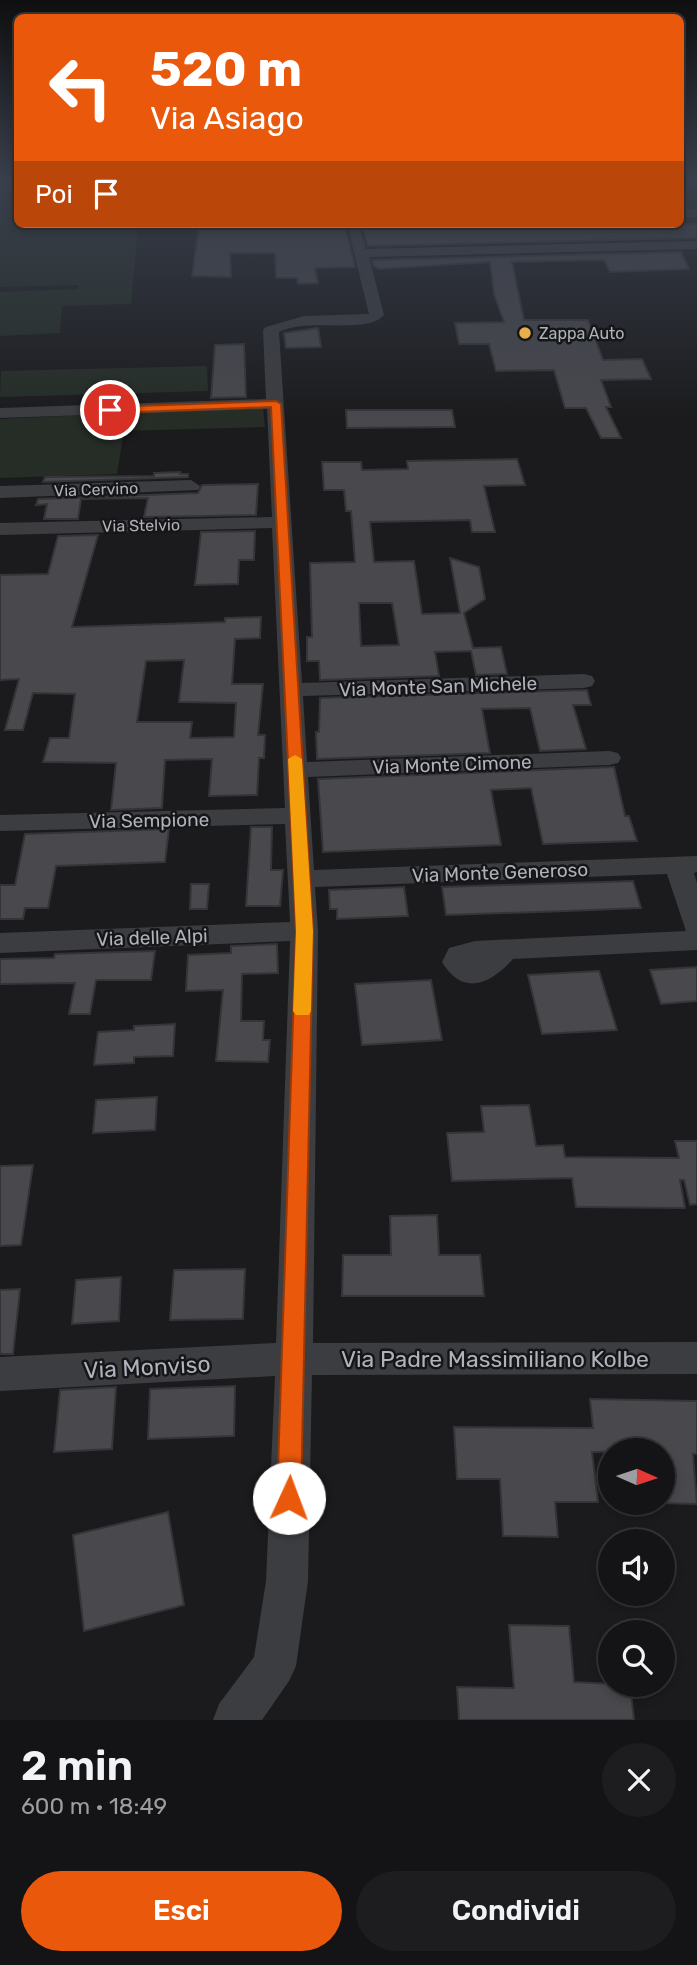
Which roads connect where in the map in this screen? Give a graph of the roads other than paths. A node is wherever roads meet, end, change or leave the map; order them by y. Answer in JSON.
{"nodes":[{"id":1,"x":364,"y":259,"type":"edge"},
{"id":2,"x":271,"y":330,"type":"joint"},
{"id":3,"x":276,"y":404,"type":"junction"},
{"id":4,"x":0,"y":413,"type":"edge"},
{"id":5,"x":191,"y":486,"type":"dead end"},
{"id":6,"x":0,"y":492,"type":"edge"},
{"id":7,"x":283,"y":522,"type":"junction"},
{"id":8,"x":0,"y":529,"type":"edge"},
{"id":9,"x":584,"y":681,"type":"dead end"},
{"id":10,"x":291,"y":690,"type":"junction"},
{"id":11,"x":609,"y":758,"type":"dead end"},
{"id":12,"x":296,"y":770,"type":"junction"},
{"id":13,"x":297,"y":816,"type":"junction"},
{"id":14,"x":0,"y":823,"type":"edge"},
{"id":15,"x":687,"y":865,"type":"edge"},
{"id":16,"x":302,"y":879,"type":"junction"},
{"id":17,"x":697,"y":926,"type":"edge"},
{"id":18,"x":304,"y":931,"type":"junction"},
{"id":19,"x":697,"y":940,"type":"edge"},
{"id":20,"x":0,"y":943,"type":"edge"},
{"id":21,"x":504,"y":951,"type":"dead end"},
{"id":22,"x":697,"y":1358,"type":"edge"},
{"id":23,"x":294,"y":1359,"type":"junction"},
{"id":24,"x":0,"y":1374,"type":"edge"},
{"id":25,"x":235,"y":1720,"type":"edge"}],
"edges":[{"from":1,"to":2,"type":"street"},
{"from":2,"to":3,"type":"street"},
{"from":3,"to":4,"type":"street"},
{"from":3,"to":7,"type":"street"},
{"from":5,"to":6,"type":"street","name":"Via Cervino"},
{"from":7,"to":8,"type":"street","name":"Via Stelvio"},
{"from":7,"to":10,"type":"street"},
{"from":9,"to":10,"type":"street","name":"Via Monte San Michele"},
{"from":10,"to":12,"type":"street"},
{"from":11,"to":12,"type":"street","name":"Via Monte Cimone"},
{"from":12,"to":13,"type":"street"},
{"from":13,"to":14,"type":"street","name":"Via Sempione"},
{"from":13,"to":16,"type":"street"},
{"from":15,"to":16,"type":"street","name":"Via Monte Generoso"},
{"from":15,"to":17,"type":"street"},
{"from":16,"to":18,"type":"street"},
{"from":18,"to":20,"type":"street","name":"Via delle Alpi"},
{"from":18,"to":23,"type":"street"},
{"from":19,"to":21,"type":"street"},
{"from":22,"to":23,"type":"street","name":"Via Padre Massimiliano Kolbe"},
{"from":23,"to":24,"type":"street","name":"Via Monviso"},
{"from":23,"to":25,"type":"street"}]}
